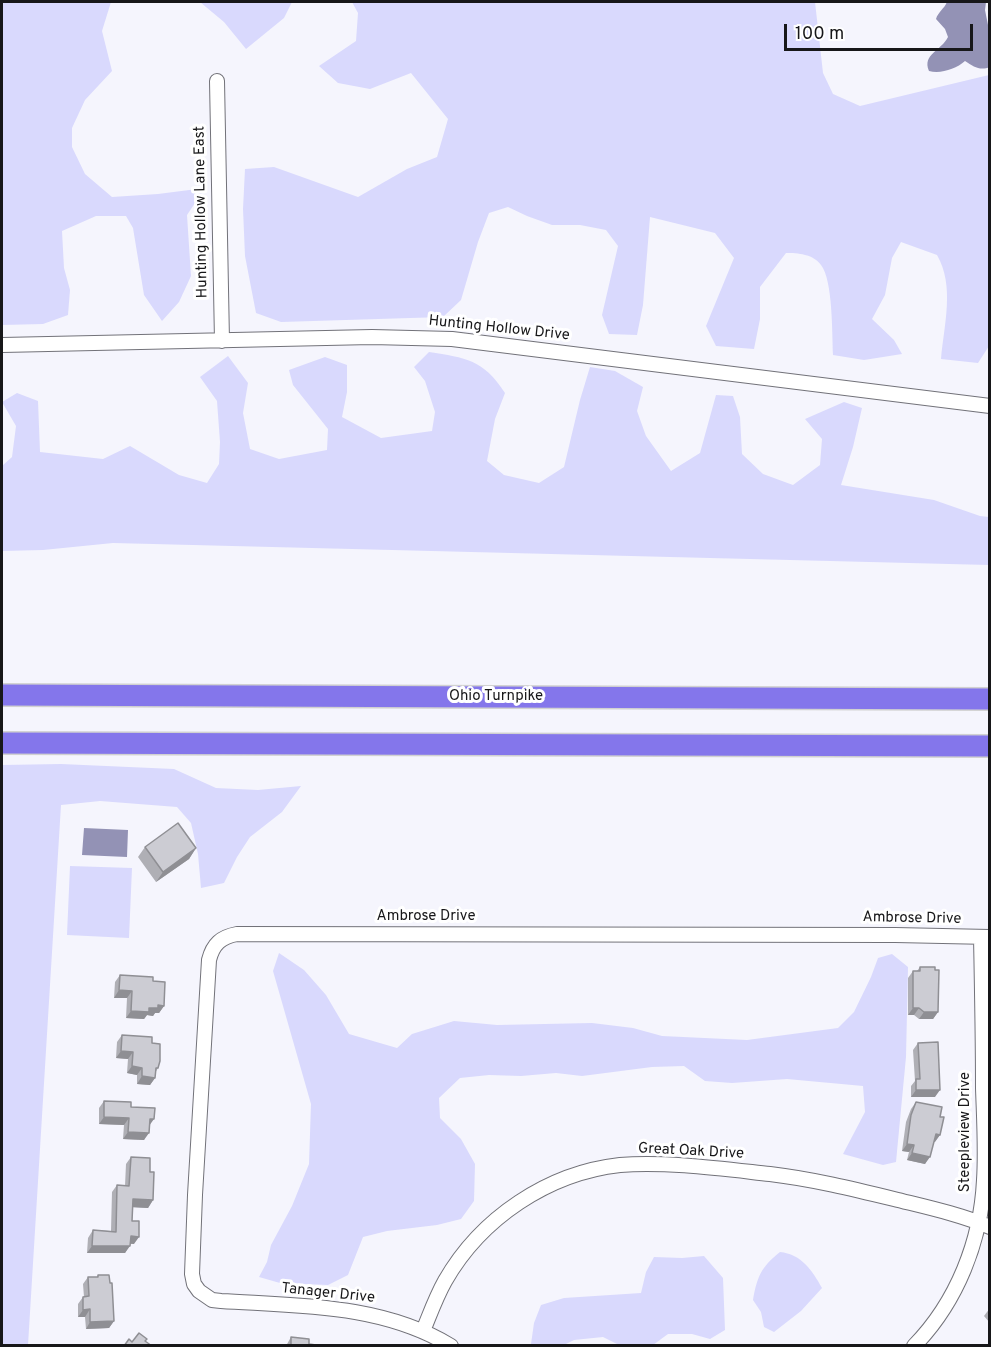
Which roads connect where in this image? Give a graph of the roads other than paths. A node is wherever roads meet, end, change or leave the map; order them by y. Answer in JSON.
{"nodes":[{"id":1,"x":216,"y":81,"type":"dead end"},
{"id":2,"x":222,"y":341,"type":"junction"},
{"id":3,"x":2,"y":345,"type":"edge"},
{"id":4,"x":990,"y":406,"type":"edge"},
{"id":5,"x":2,"y":695,"type":"edge"},
{"id":6,"x":990,"y":699,"type":"edge"},
{"id":7,"x":2,"y":743,"type":"edge"},
{"id":8,"x":990,"y":746,"type":"edge"},
{"id":9,"x":986,"y":937,"type":"edge"},
{"id":10,"x":985,"y":1225,"type":"edge"},
{"id":11,"x":198,"y":1291,"type":"joint"},
{"id":12,"x":423,"y":1331,"type":"junction"},
{"id":13,"x":451,"y":1346,"type":"edge"},
{"id":14,"x":914,"y":1346,"type":"edge"}],
"edges":[{"from":1,"to":2,"type":"street","name":"Hunting Hollow Lane East"},
{"from":2,"to":3,"type":"street","name":"Hunting Hollow Drive"},
{"from":2,"to":4,"type":"street","name":"Hunting Hollow Drive"},
{"from":5,"to":6,"type":"highway","name":"Ohio Turnpike"},
{"from":7,"to":8,"type":"highway"},
{"from":9,"to":10,"type":"street","name":"Steepleview Drive"},
{"from":9,"to":11,"type":"street","name":"Ambrose Drive"},
{"from":10,"to":12,"type":"street","name":"Great Oak Drive"},
{"from":10,"to":14,"type":"street","name":"Steepleview Drive"},
{"from":11,"to":12,"type":"street","name":"Tanager Drive"},
{"from":12,"to":13,"type":"street","name":"Tanager Drive"}]}
